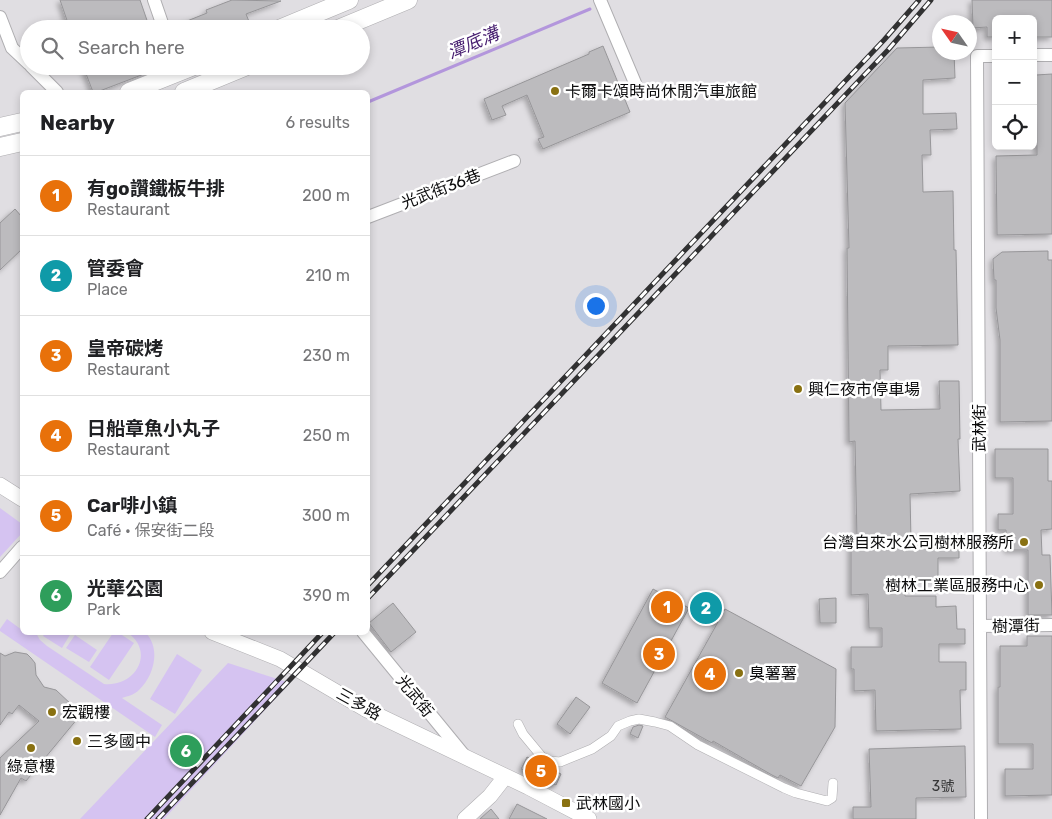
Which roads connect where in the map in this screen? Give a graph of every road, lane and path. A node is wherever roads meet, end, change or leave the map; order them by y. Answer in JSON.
{"nodes":[{"id":1,"x":154,"y":0,"type":"edge"},
{"id":2,"x":349,"y":0,"type":"edge"},
{"id":3,"x":408,"y":0,"type":"edge"},
{"id":4,"x":600,"y":0,"type":"edge"},
{"id":5,"x":0,"y":17,"type":"edge"},
{"id":6,"x":161,"y":20,"type":"edge"},
{"id":7,"x":301,"y":20,"type":"edge"},
{"id":8,"x":360,"y":20,"type":"edge"},
{"id":9,"x":1037,"y":55,"type":"edge"},
{"id":10,"x":1052,"y":55,"type":"edge"},
{"id":11,"x":20,"y":56,"type":"edge"},
{"id":12,"x":992,"y":56,"type":"edge"},
{"id":13,"x":40,"y":75,"type":"edge"},
{"id":14,"x":170,"y":75,"type":"edge"},
{"id":15,"x":184,"y":75,"type":"edge"},
{"id":16,"x":226,"y":75,"type":"edge"},
{"id":17,"x":55,"y":90,"type":"edge"},
{"id":18,"x":134,"y":90,"type":"edge"},
{"id":19,"x":185,"y":90,"type":"edge"},
{"id":20,"x":190,"y":90,"type":"edge"},
{"id":21,"x":638,"y":90,"type":"dead end"},
{"id":22,"x":20,"y":122,"type":"edge"},
{"id":23,"x":0,"y":127,"type":"edge"},
{"id":24,"x":20,"y":143,"type":"edge"},
{"id":25,"x":0,"y":148,"type":"edge"},
{"id":26,"x":514,"y":161,"type":"dead end"},
{"id":27,"x":370,"y":216,"type":"edge"},
{"id":28,"x":0,"y":485,"type":"edge"},
{"id":29,"x":20,"y":498,"type":"edge"},
{"id":30,"x":20,"y":549,"type":"edge"},
{"id":31,"x":0,"y":572,"type":"edge"},
{"id":32,"x":1052,"y":625,"type":"edge"},
{"id":33,"x":980,"y":626,"type":"junction"},
{"id":34,"x":219,"y":635,"type":"edge"},
{"id":35,"x":365,"y":635,"type":"edge"},
{"id":36,"x":518,"y":724,"type":"dead end"},
{"id":37,"x":467,"y":759,"type":"junction"},
{"id":38,"x":505,"y":777,"type":"junction"},
{"id":39,"x":833,"y":783,"type":"dead end"},
{"id":40,"x":465,"y":819,"type":"edge"},
{"id":41,"x":589,"y":819,"type":"edge"},
{"id":42,"x":981,"y":819,"type":"edge"}],
"edges":[{"from":1,"to":6,"type":"street"},
{"from":2,"to":7,"type":"main road"},
{"from":3,"to":8,"type":"main road"},
{"from":4,"to":21,"type":"street"},
{"from":5,"to":11,"type":"street"},
{"from":9,"to":10,"type":"street"},
{"from":12,"to":33,"type":"street","name":"武林街"},
{"from":13,"to":17,"type":"street"},
{"from":14,"to":18,"type":"main road"},
{"from":15,"to":19,"type":"street"},
{"from":16,"to":20,"type":"main road"},
{"from":22,"to":23,"type":"main road"},
{"from":24,"to":25,"type":"main road"},
{"from":26,"to":27,"type":"street","name":"光武街36巷"},
{"from":28,"to":29,"type":"street"},
{"from":30,"to":31,"type":"street"},
{"from":32,"to":33,"type":"street","name":"樹潭街"},
{"from":33,"to":42,"type":"street","name":"武林街"},
{"from":34,"to":37,"type":"street","name":"三多路"},
{"from":35,"to":37,"type":"street","name":"光武街"},
{"from":36,"to":39,"type":"street"},
{"from":37,"to":38,"type":"street","name":"三多路"},
{"from":38,"to":40,"type":"street"},
{"from":38,"to":41,"type":"street","name":"三多路"}]}
